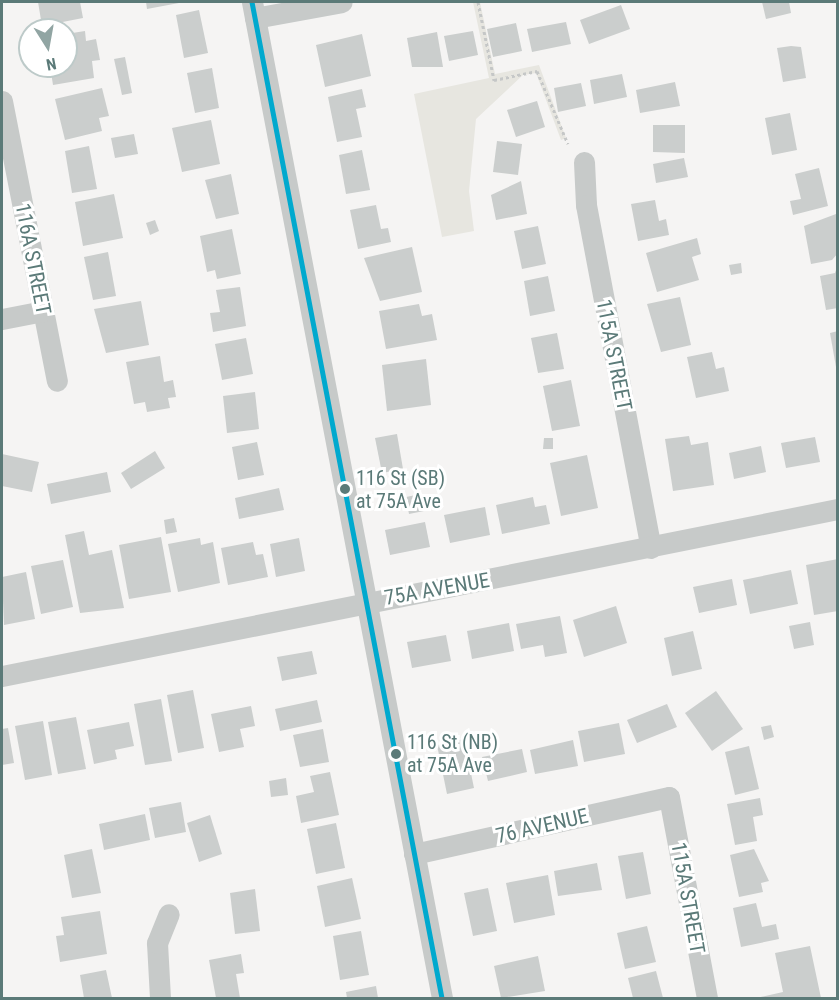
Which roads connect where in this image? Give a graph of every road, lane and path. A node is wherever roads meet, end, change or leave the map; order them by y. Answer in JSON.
{"nodes":[{"id":1,"x":342,"y":2,"type":"edge"},
{"id":2,"x":478,"y":2,"type":"edge"},
{"id":3,"x":253,"y":10,"type":"edge"},
{"id":4,"x":2,"y":101,"type":"edge"},
{"id":5,"x":568,"y":144,"type":"dead end"},
{"id":6,"x":584,"y":162,"type":"dead end"},
{"id":7,"x":43,"y":311,"type":"junction"},
{"id":8,"x":2,"y":320,"type":"edge"},
{"id":9,"x":57,"y":381,"type":"dead end"},
{"id":10,"x":837,"y":509,"type":"edge"},
{"id":11,"x":651,"y":548,"type":"junction"},
{"id":12,"x":366,"y":602,"type":"junction"},
{"id":13,"x":2,"y":676,"type":"edge"},
{"id":14,"x":669,"y":797,"type":"joint"},
{"id":15,"x":414,"y":854,"type":"junction"},
{"id":16,"x":169,"y":914,"type":"dead end"},
{"id":17,"x":160,"y":999,"type":"edge"},
{"id":18,"x":442,"y":999,"type":"edge"},
{"id":19,"x":707,"y":999,"type":"edge"}],
"edges":[{"from":1,"to":3,"type":"street"},
{"from":2,"to":5,"type":"path"},
{"from":3,"to":12,"type":"street"},
{"from":4,"to":7,"type":"street","name":"116A STREET"},
{"from":6,"to":11,"type":"street","name":"115A STREET"},
{"from":7,"to":8,"type":"street"},
{"from":7,"to":9,"type":"street","name":"116A STREET"},
{"from":10,"to":11,"type":"street","name":"75A AVENUE"},
{"from":11,"to":12,"type":"street","name":"75A AVENUE"},
{"from":12,"to":13,"type":"street","name":"75A AVENUE"},
{"from":12,"to":15,"type":"street"},
{"from":14,"to":15,"type":"street","name":"76 AVENUE"},
{"from":14,"to":19,"type":"street","name":"115A STREET"},
{"from":15,"to":18,"type":"street"},
{"from":16,"to":17,"type":"street"}]}
